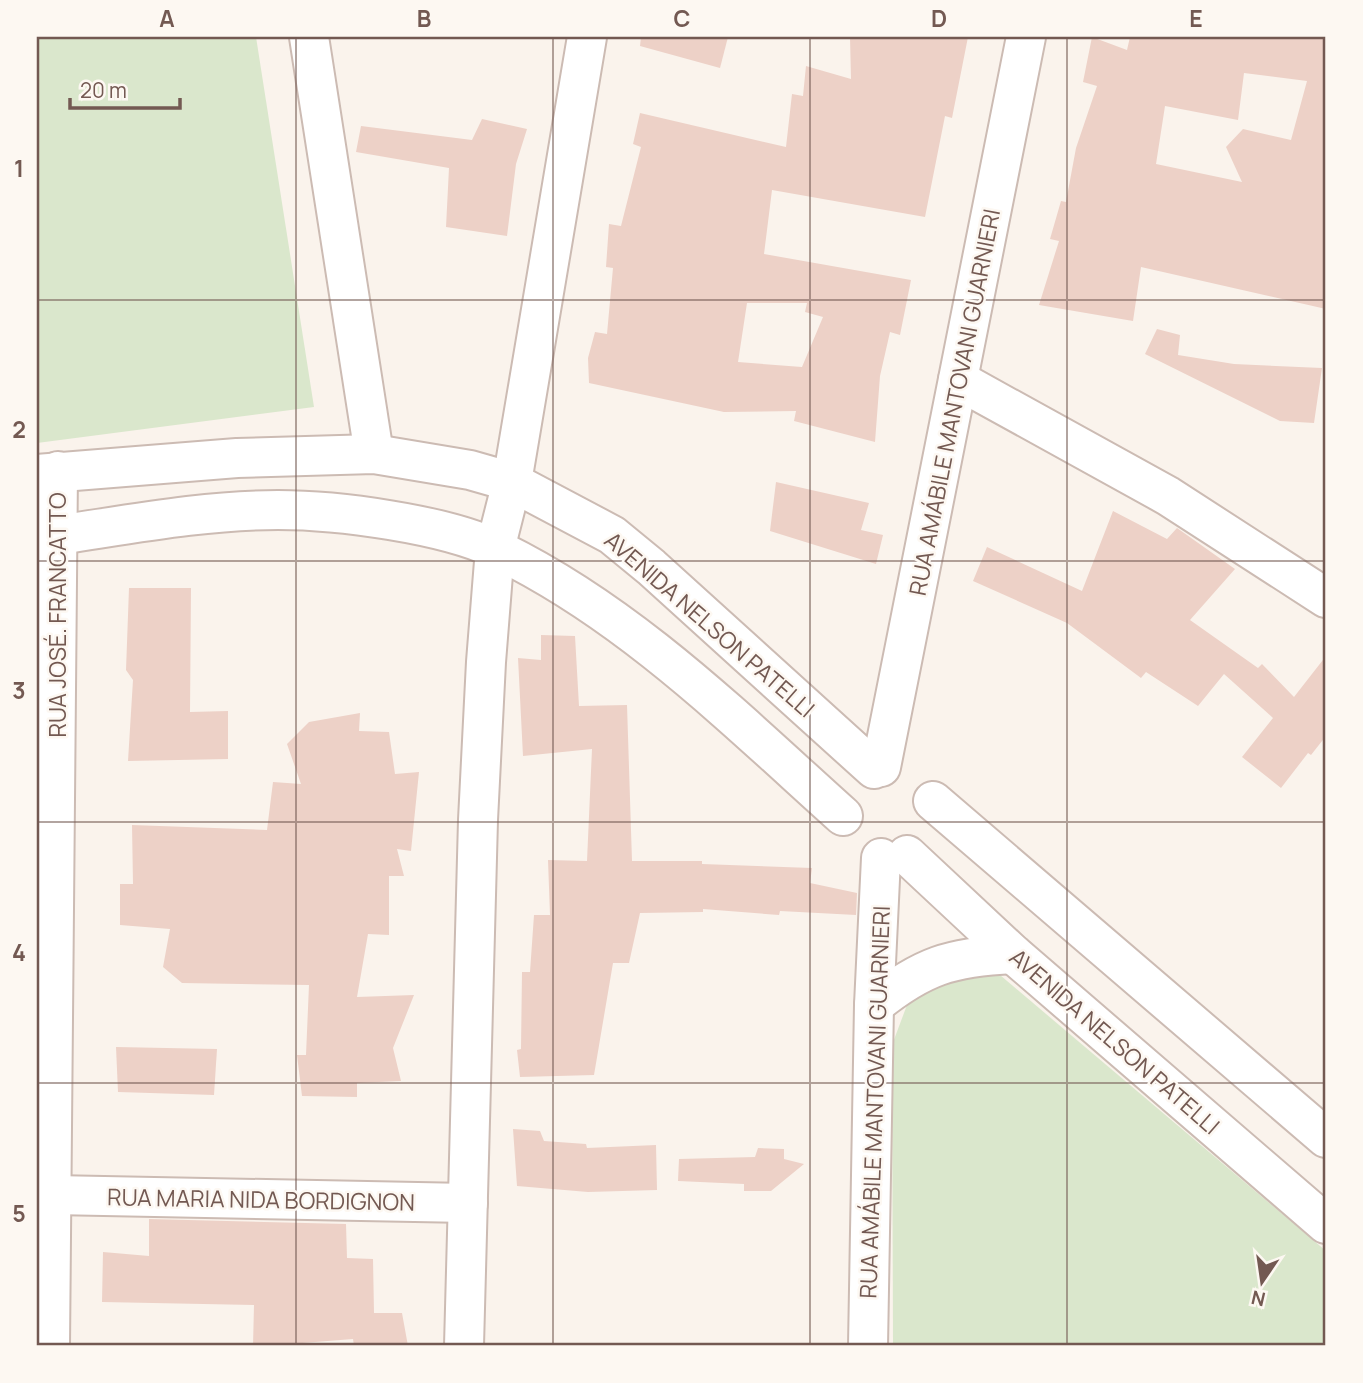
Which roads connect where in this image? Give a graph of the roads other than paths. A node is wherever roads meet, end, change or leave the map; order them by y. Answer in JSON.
{"nodes":[{"id":1,"x":309,"y":37,"type":"edge"},
{"id":2,"x":587,"y":37,"type":"edge"},
{"id":3,"x":1026,"y":37,"type":"edge"},
{"id":4,"x":958,"y":380,"type":"junction"},
{"id":5,"x":374,"y":454,"type":"junction"},
{"id":6,"x":47,"y":472,"type":"edge"},
{"id":7,"x":512,"y":482,"type":"junction"},
{"id":8,"x":47,"y":536,"type":"edge"},
{"id":9,"x":495,"y":549,"type":"junction"},
{"id":10,"x":1326,"y":598,"type":"edge"},
{"id":11,"x":878,"y":768,"type":"junction"},
{"id":12,"x":933,"y":801,"type":"junction"},
{"id":13,"x":843,"y":816,"type":"junction"},
{"id":14,"x":894,"y":856,"type":"junction"},
{"id":15,"x":1013,"y":954,"type":"junction"},
{"id":16,"x":874,"y":1005,"type":"junction"},
{"id":17,"x":1326,"y":1138,"type":"edge"},
{"id":18,"x":53,"y":1195,"type":"junction"},
{"id":19,"x":468,"y":1203,"type":"junction"},
{"id":20,"x":1326,"y":1224,"type":"edge"},
{"id":21,"x":50,"y":1346,"type":"edge"},
{"id":22,"x":464,"y":1346,"type":"edge"},
{"id":23,"x":868,"y":1346,"type":"edge"}],
"edges":[{"from":1,"to":5,"type":"street"},
{"from":2,"to":7,"type":"street"},
{"from":3,"to":4,"type":"street","name":"RUA AMÁBILE MANTOVANI GUARNIERI"},
{"from":4,"to":10,"type":"street"},
{"from":4,"to":11,"type":"street","name":"RUA AMÁBILE MANTOVANI GUARNIERI"},
{"from":5,"to":6,"type":"street","name":"AVENIDA NELSON PATELLI"},
{"from":5,"to":7,"type":"street","name":"AVENIDA NELSON PATELLI"},
{"from":6,"to":8,"type":"street","name":"RUA JOSÉ. FRANCATTO"},
{"from":7,"to":9,"type":"street"},
{"from":7,"to":11,"type":"street","name":"AVENIDA NELSON PATELLI"},
{"from":8,"to":9,"type":"street"},
{"from":8,"to":18,"type":"street","name":"RUA JOSÉ. FRANCATTO"},
{"from":9,"to":13,"type":"street"},
{"from":9,"to":19,"type":"street"},
{"from":11,"to":12,"type":"street"},
{"from":11,"to":13,"type":"street"},
{"from":12,"to":14,"type":"street"},
{"from":12,"to":17,"type":"street"},
{"from":13,"to":14,"type":"street"},
{"from":14,"to":15,"type":"street","name":"AVENIDA NELSON PATELLI"},
{"from":14,"to":16,"type":"street","name":"RUA AMÁBILE MANTOVANI GUARNIERI"},
{"from":15,"to":16,"type":"street"},
{"from":15,"to":20,"type":"street","name":"AVENIDA NELSON PATELLI"},
{"from":16,"to":23,"type":"street","name":"RUA AMÁBILE MANTOVANI GUARNIERI"},
{"from":18,"to":19,"type":"street","name":"RUA MARIA NIDA BORDIGNON"},
{"from":18,"to":21,"type":"street","name":"RUA JOSÉ. FRANCATTO"},
{"from":19,"to":22,"type":"street"}]}
